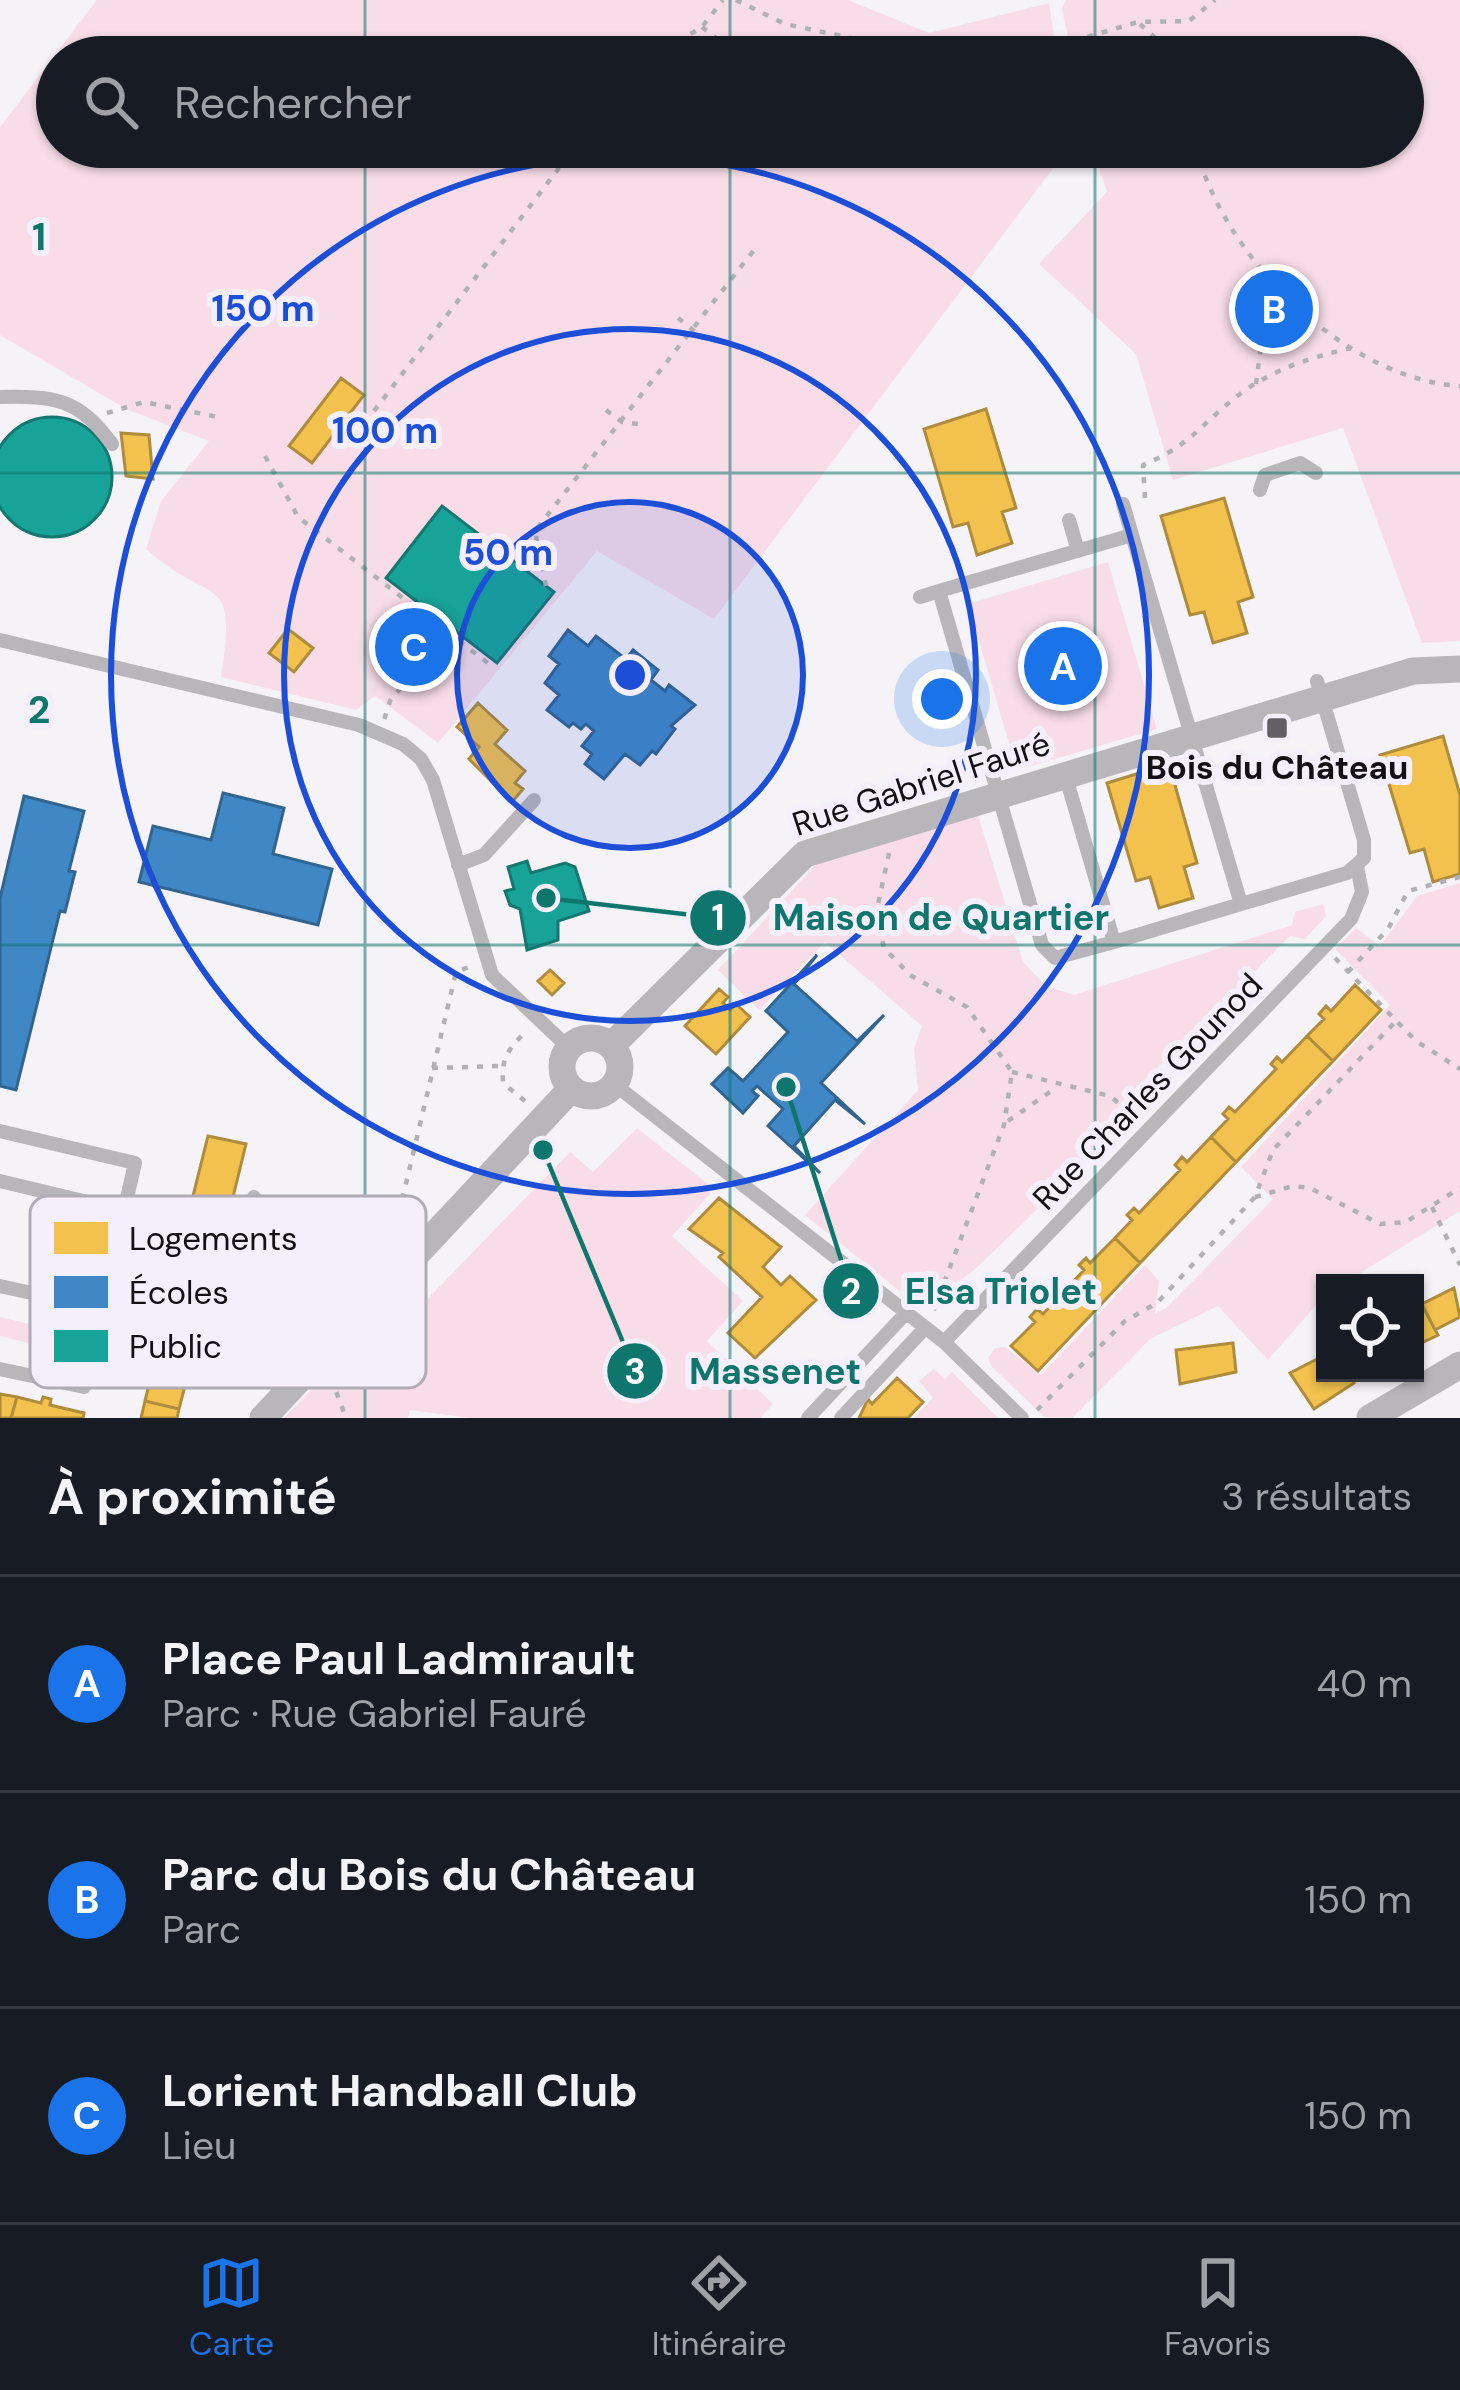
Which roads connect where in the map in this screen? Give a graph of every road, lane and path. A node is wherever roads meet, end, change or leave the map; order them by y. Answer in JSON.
{"nodes":[{"id":1,"x":723,"y":0,"type":"edge"},
{"id":2,"x":736,"y":0,"type":"edge"},
{"id":3,"x":1215,"y":0,"type":"edge"},
{"id":4,"x":1138,"y":22,"type":"junction"},
{"id":5,"x":702,"y":27,"type":"junction"},
{"id":6,"x":687,"y":36,"type":"edge"},
{"id":7,"x":713,"y":36,"type":"edge"},
{"id":8,"x":841,"y":36,"type":"edge"},
{"id":9,"x":1090,"y":36,"type":"edge"},
{"id":10,"x":1153,"y":36,"type":"edge"},
{"id":11,"x":559,"y":168,"type":"edge"},
{"id":12,"x":1204,"y":168,"type":"edge"},
{"id":13,"x":754,"y":250,"type":"dead end"},
{"id":14,"x":1260,"y":262,"type":"junction"},
{"id":15,"x":678,"y":318,"type":"dead end"},
{"id":16,"x":692,"y":330,"type":"junction"},
{"id":17,"x":704,"y":339,"type":"dead end"},
{"id":18,"x":1353,"y":348,"type":"junction"},
{"id":19,"x":1256,"y":384,"type":"junction"},
{"id":20,"x":1460,"y":386,"type":"edge"},
{"id":21,"x":0,"y":397,"type":"edge"},
{"id":22,"x":606,"y":410,"type":"dead end"},
{"id":23,"x":374,"y":411,"type":"dead end"},
{"id":24,"x":92,"y":417,"type":"junction"},
{"id":25,"x":218,"y":417,"type":"dead end"},
{"id":26,"x":622,"y":422,"type":"junction"},
{"id":27,"x":645,"y":425,"type":"dead end"},
{"id":28,"x":112,"y":444,"type":"dead end"},
{"id":29,"x":265,"y":456,"type":"dead end"},
{"id":30,"x":1316,"y":473,"type":"dead end"},
{"id":31,"x":1260,"y":490,"type":"dead end"},
{"id":32,"x":1145,"y":498,"type":"dead end"},
{"id":33,"x":1123,"y":504,"type":"dead end"},
{"id":34,"x":1069,"y":520,"type":"dead end"},
{"id":35,"x":1132,"y":535,"type":"junction"},
{"id":36,"x":1078,"y":551,"type":"junction"},
{"id":37,"x":546,"y":586,"type":"dead end"},
{"id":38,"x":939,"y":591,"type":"junction"},
{"id":39,"x":920,"y":597,"type":"dead end"},
{"id":40,"x":447,"y":632,"type":"junction"},
{"id":41,"x":0,"y":640,"type":"edge"},
{"id":42,"x":488,"y":663,"type":"dead end"},
{"id":43,"x":1460,"y":669,"type":"edge"},
{"id":44,"x":1195,"y":686,"type":"dead end"},
{"id":45,"x":1320,"y":690,"type":"junction"},
{"id":46,"x":1178,"y":692,"type":"junction"},
{"id":47,"x":380,"y":733,"type":"junction"},
{"id":48,"x":1191,"y":736,"type":"junction"},
{"id":49,"x":1065,"y":774,"type":"junction"},
{"id":50,"x":998,"y":794,"type":"junction"},
{"id":51,"x":534,"y":800,"type":"dead end"},
{"id":52,"x":908,"y":821,"type":"junction"},
{"id":53,"x":458,"y":865,"type":"junction"},
{"id":54,"x":1357,"y":866,"type":"junction"},
{"id":55,"x":1460,"y":877,"type":"edge"},
{"id":56,"x":1241,"y":904,"type":"junction"},
{"id":57,"x":1114,"y":943,"type":"junction"},
{"id":58,"x":1324,"y":947,"type":"junction"},
{"id":59,"x":486,"y":961,"type":"junction"},
{"id":60,"x":1348,"y":972,"type":"junction"},
{"id":61,"x":538,"y":1018,"type":"junction"},
{"id":62,"x":1396,"y":1021,"type":"junction"},
{"id":63,"x":610,"y":1046,"type":"junction"},
{"id":64,"x":569,"y":1048,"type":"junction"},
{"id":65,"x":502,"y":1066,"type":"junction"},
{"id":66,"x":432,"y":1068,"type":"junction"},
{"id":67,"x":1460,"y":1069,"type":"edge"},
{"id":68,"x":1012,"y":1072,"type":"junction"},
{"id":69,"x":614,"y":1084,"type":"junction"},
{"id":70,"x":1061,"y":1085,"type":"junction"},
{"id":71,"x":572,"y":1089,"type":"junction"},
{"id":72,"x":544,"y":1118,"type":"junction"},
{"id":73,"x":1004,"y":1125,"type":"junction"},
{"id":74,"x":1148,"y":1130,"type":"junction"},
{"id":75,"x":0,"y":1131,"type":"edge"},
{"id":76,"x":0,"y":1181,"type":"edge"},
{"id":77,"x":1460,"y":1188,"type":"edge"},
{"id":78,"x":62,"y":1196,"type":"edge"},
{"id":79,"x":128,"y":1196,"type":"edge"},
{"id":80,"x":400,"y":1196,"type":"edge"},
{"id":81,"x":1255,"y":1197,"type":"junction"},
{"id":82,"x":1432,"y":1207,"type":"junction"},
{"id":83,"x":426,"y":1244,"type":"edge"},
{"id":84,"x":1460,"y":1265,"type":"edge"},
{"id":85,"x":0,"y":1286,"type":"edge"},
{"id":86,"x":30,"y":1294,"type":"edge"},
{"id":87,"x":917,"y":1321,"type":"junction"},
{"id":88,"x":944,"y":1342,"type":"junction"},
{"id":89,"x":1460,"y":1365,"type":"edge"},
{"id":90,"x":0,"y":1369,"type":"edge"},
{"id":91,"x":30,"y":1375,"type":"edge"},
{"id":92,"x":292,"y":1388,"type":"edge"},
{"id":93,"x":334,"y":1388,"type":"edge"},
{"id":94,"x":263,"y":1418,"type":"edge"},
{"id":95,"x":346,"y":1418,"type":"edge"},
{"id":96,"x":808,"y":1418,"type":"edge"},
{"id":97,"x":841,"y":1418,"type":"edge"},
{"id":98,"x":1025,"y":1418,"type":"edge"},
{"id":99,"x":1370,"y":1418,"type":"edge"}],
"edges":[{"from":1,"to":5,"type":"path"},
{"from":2,"to":8,"type":"path"},
{"from":3,"to":4,"type":"path"},
{"from":4,"to":9,"type":"path"},
{"from":4,"to":10,"type":"path"},
{"from":5,"to":6,"type":"path"},
{"from":5,"to":7,"type":"path"},
{"from":11,"to":23,"type":"path"},
{"from":12,"to":14,"type":"path"},
{"from":13,"to":16,"type":"path"},
{"from":14,"to":18,"type":"path"},
{"from":14,"to":19,"type":"path"},
{"from":15,"to":16,"type":"path"},
{"from":16,"to":17,"type":"path"},
{"from":16,"to":26,"type":"path"},
{"from":18,"to":19,"type":"path"},
{"from":18,"to":20,"type":"path"},
{"from":19,"to":32,"type":"path"},
{"from":21,"to":24,"type":"lane"},
{"from":22,"to":26,"type":"path"},
{"from":24,"to":25,"type":"path"},
{"from":24,"to":28,"type":"lane"},
{"from":26,"to":27,"type":"path"},
{"from":26,"to":37,"type":"path"},
{"from":29,"to":40,"type":"path"},
{"from":30,"to":31,"type":"lane"},
{"from":33,"to":35,"type":"lane"},
{"from":34,"to":36,"type":"lane"},
{"from":35,"to":36,"type":"lane"},
{"from":35,"to":46,"type":"lane"},
{"from":36,"to":38,"type":"lane"},
{"from":38,"to":39,"type":"lane"},
{"from":38,"to":50,"type":"lane"},
{"from":40,"to":42,"type":"path"},
{"from":40,"to":47,"type":"path"},
{"from":41,"to":47,"type":"lane"},
{"from":43,"to":45,"type":"street","name":"Rue Gabriel Fauré"},
{"from":44,"to":46,"type":"lane"},
{"from":45,"to":48,"type":"street","name":"Rue Gabriel Fauré"},
{"from":45,"to":54,"type":"lane","name":"Rue Charles Gounod"},
{"from":46,"to":48,"type":"lane"},
{"from":47,"to":53,"type":"lane"},
{"from":48,"to":49,"type":"street","name":"Rue Gabriel Fauré"},
{"from":48,"to":56,"type":"lane"},
{"from":49,"to":50,"type":"street","name":"Rue Gabriel Fauré"},
{"from":49,"to":57,"type":"lane"},
{"from":50,"to":52,"type":"street","name":"Rue Gabriel Fauré"},
{"from":50,"to":57,"type":"lane"},
{"from":51,"to":53,"type":"lane"},
{"from":52,"to":63,"type":"street","name":"Rue Gabriel Fauré"},
{"from":52,"to":68,"type":"path"},
{"from":53,"to":59,"type":"lane"},
{"from":54,"to":56,"type":"lane"},
{"from":54,"to":58,"type":"lane","name":"Rue Charles Gounod"},
{"from":55,"to":60,"type":"path"},
{"from":56,"to":57,"type":"lane"},
{"from":58,"to":60,"type":"path"},
{"from":58,"to":74,"type":"lane","name":"Rue Charles Gounod"},
{"from":59,"to":61,"type":"lane"},
{"from":59,"to":66,"type":"path"},
{"from":60,"to":62,"type":"path"},
{"from":61,"to":64,"type":"lane"},
{"from":61,"to":65,"type":"path"},
{"from":62,"to":67,"type":"path"},
{"from":62,"to":81,"type":"path"},
{"from":63,"to":64,"type":"street"},
{"from":63,"to":69,"type":"street"},
{"from":64,"to":71,"type":"street"},
{"from":65,"to":66,"type":"path"},
{"from":65,"to":72,"type":"path"},
{"from":66,"to":80,"type":"path"},
{"from":68,"to":70,"type":"path"},
{"from":68,"to":73,"type":"path"},
{"from":69,"to":71,"type":"street"},
{"from":69,"to":87,"type":"lane"},
{"from":70,"to":73,"type":"path"},
{"from":70,"to":74,"type":"path"},
{"from":71,"to":72,"type":"street"},
{"from":72,"to":83,"type":"street"},
{"from":73,"to":87,"type":"path"},
{"from":74,"to":88,"type":"lane","name":"Rue Charles Gounod"},
{"from":75,"to":79,"type":"lane"},
{"from":76,"to":78,"type":"lane"},
{"from":77,"to":82,"type":"path"},
{"from":81,"to":82,"type":"path"},
{"from":81,"to":98,"type":"path"},
{"from":82,"to":84,"type":"path"},
{"from":85,"to":86,"type":"lane"},
{"from":87,"to":88,"type":"lane"},
{"from":87,"to":96,"type":"lane"},
{"from":87,"to":97,"type":"lane"},
{"from":88,"to":98,"type":"lane"},
{"from":89,"to":99,"type":"street"},
{"from":90,"to":91,"type":"lane"},
{"from":92,"to":94,"type":"street"},
{"from":93,"to":95,"type":"path"}]}
